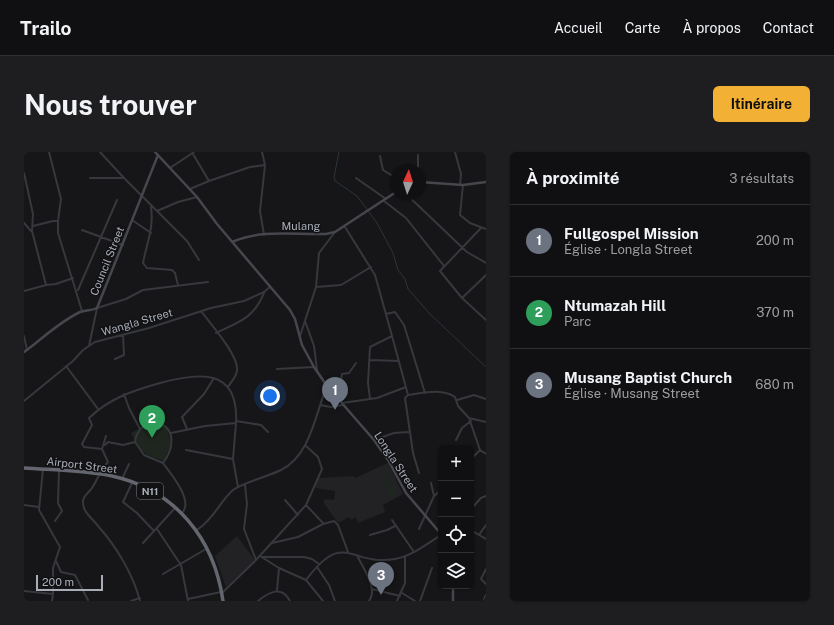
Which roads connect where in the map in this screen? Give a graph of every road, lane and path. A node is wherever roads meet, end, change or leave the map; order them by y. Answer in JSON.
{"nodes":[{"id":1,"x":49,"y":152,"type":"edge"},
{"id":2,"x":100,"y":152,"type":"edge"},
{"id":3,"x":155,"y":152,"type":"edge"},
{"id":4,"x":262,"y":152,"type":"edge"},
{"id":5,"x":455,"y":152,"type":"edge"},
{"id":6,"x":193,"y":153,"type":"edge"},
{"id":7,"x":158,"y":155,"type":"junction"},
{"id":8,"x":418,"y":155,"type":"dead end"},
{"id":9,"x":380,"y":156,"type":"dead end"},
{"id":10,"x":163,"y":160,"type":"junction"},
{"id":11,"x":156,"y":162,"type":"junction"},
{"id":12,"x":418,"y":164,"type":"edge"},
{"id":13,"x":265,"y":165,"type":"junction"},
{"id":14,"x":170,"y":168,"type":"junction"},
{"id":15,"x":24,"y":173,"type":"edge"},
{"id":16,"x":390,"y":174,"type":"edge"},
{"id":17,"x":90,"y":178,"type":"dead end"},
{"id":18,"x":124,"y":178,"type":"junction"},
{"id":19,"x":356,"y":178,"type":"dead end"},
{"id":20,"x":209,"y":181,"type":"junction"},
{"id":21,"x":426,"y":182,"type":"edge"},
{"id":22,"x":486,"y":182,"type":"edge"},
{"id":23,"x":462,"y":185,"type":"junction"},
{"id":24,"x":190,"y":188,"type":"junction"},
{"id":25,"x":143,"y":196,"type":"junction"},
{"id":26,"x":390,"y":196,"type":"edge"},
{"id":27,"x":197,"y":197,"type":"junction"},
{"id":28,"x":117,"y":200,"type":"dead end"},
{"id":29,"x":385,"y":200,"type":"junction"},
{"id":30,"x":412,"y":200,"type":"edge"},
{"id":31,"x":151,"y":206,"type":"junction"},
{"id":32,"x":162,"y":210,"type":"junction"},
{"id":33,"x":157,"y":211,"type":"junction"},
{"id":34,"x":160,"y":214,"type":"junction"},
{"id":35,"x":132,"y":220,"type":"junction"},
{"id":36,"x":58,"y":222,"type":"junction"},
{"id":37,"x":24,"y":223,"type":"edge"},
{"id":38,"x":33,"y":226,"type":"junction"},
{"id":39,"x":345,"y":227,"type":"junction"},
{"id":40,"x":28,"y":228,"type":"junction"},
{"id":41,"x":481,"y":228,"type":"junction"},
{"id":42,"x":486,"y":228,"type":"edge"},
{"id":43,"x":24,"y":229,"type":"edge"},
{"id":44,"x":82,"y":230,"type":"dead end"},
{"id":45,"x":32,"y":231,"type":"junction"},
{"id":46,"x":335,"y":232,"type":"junction"},
{"id":47,"x":152,"y":233,"type":"junction"},
{"id":48,"x":264,"y":235,"type":"junction"},
{"id":49,"x":102,"y":237,"type":"junction"},
{"id":50,"x":232,"y":242,"type":"junction"},
{"id":51,"x":122,"y":245,"type":"junction"},
{"id":52,"x":462,"y":247,"type":"junction"},
{"id":53,"x":199,"y":260,"type":"dead end"},
{"id":54,"x":486,"y":263,"type":"edge"},
{"id":55,"x":444,"y":266,"type":"junction"},
{"id":56,"x":371,"y":267,"type":"junction"},
{"id":57,"x":486,"y":275,"type":"edge"},
{"id":58,"x":73,"y":278,"type":"junction"},
{"id":59,"x":208,"y":282,"type":"dead end"},
{"id":60,"x":46,"y":285,"type":"junction"},
{"id":61,"x":178,"y":285,"type":"junction"},
{"id":62,"x":270,"y":287,"type":"junction"},
{"id":63,"x":316,"y":287,"type":"junction"},
{"id":64,"x":24,"y":291,"type":"edge"},
{"id":65,"x":77,"y":291,"type":"junction"},
{"id":66,"x":264,"y":292,"type":"junction"},
{"id":67,"x":462,"y":298,"type":"junction"},
{"id":68,"x":97,"y":308,"type":"junction"},
{"id":69,"x":82,"y":311,"type":"junction"},
{"id":70,"x":201,"y":311,"type":"junction"},
{"id":71,"x":386,"y":314,"type":"junction"},
{"id":72,"x":486,"y":320,"type":"edge"},
{"id":73,"x":305,"y":321,"type":"junction"},
{"id":74,"x":216,"y":333,"type":"junction"},
{"id":75,"x":123,"y":335,"type":"junction"},
{"id":76,"x":24,"y":336,"type":"edge"},
{"id":77,"x":392,"y":336,"type":"junction"},
{"id":78,"x":300,"y":338,"type":"junction"},
{"id":79,"x":89,"y":346,"type":"junction"},
{"id":80,"x":27,"y":350,"type":"junction"},
{"id":81,"x":24,"y":352,"type":"edge"},
{"id":82,"x":115,"y":359,"type":"dead end"},
{"id":83,"x":369,"y":360,"type":"junction"},
{"id":84,"x":399,"y":361,"type":"junction"},
{"id":85,"x":356,"y":363,"type":"dead end"},
{"id":86,"x":66,"y":366,"type":"junction"},
{"id":87,"x":314,"y":367,"type":"junction"},
{"id":88,"x":277,"y":369,"type":"dead end"},
{"id":89,"x":317,"y":371,"type":"junction"},
{"id":90,"x":214,"y":378,"type":"junction"},
{"id":91,"x":327,"y":386,"type":"junction"},
{"id":92,"x":228,"y":387,"type":"junction"},
{"id":93,"x":406,"y":387,"type":"junction"},
{"id":94,"x":425,"y":393,"type":"junction"},
{"id":95,"x":124,"y":394,"type":"junction"},
{"id":96,"x":408,"y":396,"type":"junction"},
{"id":97,"x":486,"y":398,"type":"edge"},
{"id":98,"x":370,"y":399,"type":"junction"},
{"id":99,"x":338,"y":400,"type":"junction"},
{"id":100,"x":457,"y":400,"type":"junction"},
{"id":101,"x":24,"y":401,"type":"edge"},
{"id":102,"x":342,"y":404,"type":"junction"},
{"id":103,"x":320,"y":405,"type":"junction"},
{"id":104,"x":98,"y":409,"type":"junction"},
{"id":105,"x":469,"y":418,"type":"junction"},
{"id":106,"x":471,"y":421,"type":"junction"},
{"id":107,"x":236,"y":422,"type":"junction"},
{"id":108,"x":486,"y":422,"type":"edge"},
{"id":109,"x":140,"y":429,"type":"junction"},
{"id":110,"x":187,"y":429,"type":"junction"},
{"id":111,"x":268,"y":432,"type":"dead end"},
{"id":112,"x":409,"y":432,"type":"junction"},
{"id":113,"x":172,"y":433,"type":"junction"},
{"id":114,"x":106,"y":436,"type":"dead end"},
{"id":115,"x":374,"y":440,"type":"junction"},
{"id":116,"x":456,"y":440,"type":"dead end"},
{"id":117,"x":135,"y":442,"type":"junction"},
{"id":118,"x":305,"y":445,"type":"junction"},
{"id":119,"x":104,"y":446,"type":"junction"},
{"id":120,"x":102,"y":449,"type":"junction"},
{"id":121,"x":186,"y":450,"type":"dead end"},
{"id":122,"x":480,"y":450,"type":"junction"},
{"id":123,"x":486,"y":454,"type":"edge"},
{"id":124,"x":474,"y":456,"type":"edge"},
{"id":125,"x":233,"y":459,"type":"junction"},
{"id":126,"x":163,"y":463,"type":"junction"},
{"id":127,"x":129,"y":464,"type":"dead end"},
{"id":128,"x":24,"y":468,"type":"edge"},
{"id":129,"x":43,"y":469,"type":"junction"},
{"id":130,"x":59,"y":470,"type":"junction"},
{"id":131,"x":419,"y":472,"type":"dead end"},
{"id":132,"x":98,"y":474,"type":"junction"},
{"id":133,"x":122,"y":479,"type":"junction"},
{"id":134,"x":132,"y":482,"type":"junction"},
{"id":135,"x":431,"y":483,"type":"dead end"},
{"id":136,"x":245,"y":485,"type":"junction"},
{"id":137,"x":238,"y":487,"type":"junction"},
{"id":138,"x":438,"y":493,"type":"edge"},
{"id":139,"x":434,"y":496,"type":"junction"},
{"id":140,"x":486,"y":496,"type":"edge"},
{"id":141,"x":285,"y":500,"type":"dead end"},
{"id":142,"x":24,"y":505,"type":"edge"},
{"id":143,"x":306,"y":505,"type":"junction"},
{"id":144,"x":474,"y":506,"type":"edge"},
{"id":145,"x":39,"y":508,"type":"junction"},
{"id":146,"x":175,"y":508,"type":"junction"},
{"id":147,"x":182,"y":514,"type":"junction"},
{"id":148,"x":298,"y":515,"type":"junction"},
{"id":149,"x":425,"y":517,"type":"junction"},
{"id":150,"x":392,"y":520,"type":"dead end"},
{"id":151,"x":55,"y":521,"type":"dead end"},
{"id":152,"x":323,"y":524,"type":"junction"},
{"id":153,"x":395,"y":525,"type":"junction"},
{"id":154,"x":486,"y":525,"type":"edge"},
{"id":155,"x":157,"y":529,"type":"junction"},
{"id":156,"x":419,"y":529,"type":"dead end"},
{"id":157,"x":197,"y":530,"type":"junction"},
{"id":158,"x":154,"y":532,"type":"junction"},
{"id":159,"x":438,"y":532,"type":"edge"},
{"id":160,"x":474,"y":532,"type":"edge"},
{"id":161,"x":370,"y":535,"type":"dead end"},
{"id":162,"x":480,"y":535,"type":"junction"},
{"id":163,"x":438,"y":537,"type":"edge"},
{"id":164,"x":486,"y":539,"type":"edge"},
{"id":165,"x":143,"y":543,"type":"dead end"},
{"id":166,"x":272,"y":543,"type":"junction"},
{"id":167,"x":207,"y":548,"type":"junction"},
{"id":168,"x":348,"y":552,"type":"junction"},
{"id":169,"x":414,"y":552,"type":"junction"},
{"id":170,"x":357,"y":555,"type":"junction"},
{"id":171,"x":405,"y":556,"type":"junction"},
{"id":172,"x":262,"y":557,"type":"junction"},
{"id":173,"x":56,"y":560,"type":"junction"},
{"id":174,"x":256,"y":560,"type":"junction"},
{"id":175,"x":181,"y":565,"type":"junction"},
{"id":176,"x":318,"y":565,"type":"junction"},
{"id":177,"x":279,"y":568,"type":"junction"},
{"id":178,"x":432,"y":568,"type":"dead end"},
{"id":179,"x":486,"y":569,"type":"edge"},
{"id":180,"x":163,"y":574,"type":"dead end"},
{"id":181,"x":306,"y":580,"type":"junction"},
{"id":182,"x":486,"y":584,"type":"edge"},
{"id":183,"x":372,"y":589,"type":"junction"},
{"id":184,"x":453,"y":589,"type":"edge"},
{"id":185,"x":277,"y":590,"type":"junction"},
{"id":186,"x":24,"y":592,"type":"edge"},
{"id":187,"x":222,"y":592,"type":"junction"},
{"id":188,"x":402,"y":593,"type":"junction"},
{"id":189,"x":53,"y":594,"type":"junction"},
{"id":190,"x":486,"y":595,"type":"edge"},
{"id":191,"x":400,"y":596,"type":"junction"},
{"id":192,"x":484,"y":599,"type":"dead end"},
{"id":193,"x":88,"y":600,"type":"dead end"},
{"id":194,"x":140,"y":600,"type":"edge"},
{"id":195,"x":188,"y":600,"type":"edge"},
{"id":196,"x":52,"y":601,"type":"edge"},
{"id":197,"x":131,"y":601,"type":"edge"},
{"id":198,"x":223,"y":601,"type":"edge"},
{"id":199,"x":258,"y":601,"type":"edge"},
{"id":200,"x":290,"y":601,"type":"edge"},
{"id":201,"x":323,"y":601,"type":"edge"},
{"id":202,"x":335,"y":601,"type":"edge"},
{"id":203,"x":369,"y":601,"type":"edge"},
{"id":204,"x":397,"y":601,"type":"edge"},
{"id":205,"x":415,"y":601,"type":"edge"},
{"id":206,"x":420,"y":601,"type":"edge"},
{"id":207,"x":453,"y":601,"type":"edge"}],
"edges":[{"from":1,"to":36,"type":"street"},
{"from":2,"to":18,"type":"street"},
{"from":3,"to":7,"type":"main road","name":"Longla Street"},
{"from":4,"to":13,"type":"street"},
{"from":5,"to":23,"type":"street"},
{"from":6,"to":14,"type":"street"},
{"from":6,"to":20,"type":"street"},
{"from":7,"to":10,"type":"main road","name":"Longla Street"},
{"from":7,"to":11,"type":"main road","name":"Council Street"},
{"from":8,"to":12,"type":"street"},
{"from":9,"to":16,"type":"street"},
{"from":10,"to":11,"type":"main road"},
{"from":10,"to":14,"type":"main road","name":"Longla Street"},
{"from":11,"to":25,"type":"main road","name":"Council Street"},
{"from":13,"to":20,"type":"street"},
{"from":13,"to":48,"type":"street"},
{"from":14,"to":24,"type":"main road","name":"Longla Street"},
{"from":15,"to":38,"type":"street"},
{"from":17,"to":18,"type":"street"},
{"from":18,"to":25,"type":"street"},
{"from":19,"to":29,"type":"street"},
{"from":20,"to":24,"type":"street"},
{"from":21,"to":23,"type":"main road"},
{"from":22,"to":23,"type":"main road"},
{"from":23,"to":41,"type":"street"},
{"from":24,"to":27,"type":"main road","name":"Longla Street"},
{"from":25,"to":31,"type":"street"},
{"from":25,"to":35,"type":"main road","name":"Council Street"},
{"from":26,"to":29,"type":"main road","name":"Mulang"},
{"from":27,"to":32,"type":"street"},
{"from":27,"to":50,"type":"main road","name":"Longla Street"},
{"from":28,"to":49,"type":"street"},
{"from":29,"to":39,"type":"main road","name":"Mulang"},
{"from":29,"to":55,"type":"street"},
{"from":30,"to":52,"type":"street"},
{"from":31,"to":33,"type":"street"},
{"from":31,"to":47,"type":"street"},
{"from":32,"to":33,"type":"street"},
{"from":32,"to":34,"type":"street"},
{"from":33,"to":34,"type":"street"},
{"from":34,"to":53,"type":"street"},
{"from":35,"to":47,"type":"street"},
{"from":35,"to":51,"type":"main road","name":"Council Street"},
{"from":36,"to":38,"type":"street"},
{"from":36,"to":58,"type":"street"},
{"from":37,"to":40,"type":"street"},
{"from":38,"to":45,"type":"street"},
{"from":39,"to":46,"type":"main road","name":"Mulang"},
{"from":39,"to":56,"type":"street"},
{"from":40,"to":43,"type":"street"},
{"from":40,"to":45,"type":"street"},
{"from":41,"to":42,"type":"street"},
{"from":41,"to":52,"type":"street"},
{"from":44,"to":49,"type":"street"},
{"from":45,"to":60,"type":"street"},
{"from":46,"to":48,"type":"main road","name":"Mulang"},
{"from":46,"to":63,"type":"street"},
{"from":47,"to":61,"type":"street"},
{"from":48,"to":50,"type":"main road","name":"Mulang"},
{"from":49,"to":51,"type":"street"},
{"from":49,"to":65,"type":"street"},
{"from":50,"to":62,"type":"main road","name":"Longla Street"},
{"from":51,"to":68,"type":"main road","name":"Council Street"},
{"from":52,"to":54,"type":"street"},
{"from":52,"to":55,"type":"street"},
{"from":55,"to":67,"type":"street"},
{"from":56,"to":63,"type":"street"},
{"from":56,"to":71,"type":"street"},
{"from":57,"to":67,"type":"street"},
{"from":58,"to":60,"type":"street"},
{"from":58,"to":65,"type":"street"},
{"from":59,"to":61,"type":"street"},
{"from":60,"to":64,"type":"street"},
{"from":61,"to":68,"type":"street"},
{"from":62,"to":66,"type":"street","name":"Wangla Street"},
{"from":62,"to":78,"type":"main road","name":"Longla Street"},
{"from":63,"to":73,"type":"street"},
{"from":65,"to":69,"type":"street"},
{"from":66,"to":70,"type":"street","name":"Wangla Street"},
{"from":66,"to":74,"type":"street"},
{"from":67,"to":72,"type":"street"},
{"from":68,"to":69,"type":"main road","name":"Council Street"},
{"from":68,"to":79,"type":"street"},
{"from":69,"to":80,"type":"main road","name":"Council Street"},
{"from":70,"to":74,"type":"street"},
{"from":70,"to":75,"type":"street","name":"Wangla Street"},
{"from":71,"to":77,"type":"street"},
{"from":71,"to":94,"type":"street"},
{"from":73,"to":78,"type":"street"},
{"from":73,"to":89,"type":"street"},
{"from":74,"to":92,"type":"street"},
{"from":75,"to":79,"type":"street","name":"Wangla Street"},
{"from":75,"to":82,"type":"street"},
{"from":76,"to":80,"type":"street"},
{"from":77,"to":83,"type":"street"},
{"from":77,"to":84,"type":"street"},
{"from":78,"to":87,"type":"main road","name":"Longla Street"},
{"from":79,"to":86,"type":"street","name":"Wangla Street"},
{"from":80,"to":81,"type":"main road","name":"Council Street"},
{"from":83,"to":84,"type":"street"},
{"from":83,"to":98,"type":"street"},
{"from":84,"to":93,"type":"street"},
{"from":85,"to":99,"type":"street"},
{"from":86,"to":101,"type":"street","name":"Wangla Street"},
{"from":86,"to":104,"type":"street"},
{"from":87,"to":88,"type":"street"},
{"from":87,"to":89,"type":"main road","name":"Longla Street"},
{"from":89,"to":91,"type":"main road","name":"Longla Street"},
{"from":90,"to":92,"type":"street"},
{"from":90,"to":95,"type":"street"},
{"from":90,"to":110,"type":"street"},
{"from":91,"to":99,"type":"main road","name":"Longla Street"},
{"from":91,"to":103,"type":"street"},
{"from":92,"to":107,"type":"street"},
{"from":93,"to":96,"type":"street"},
{"from":93,"to":98,"type":"street"},
{"from":94,"to":96,"type":"street"},
{"from":94,"to":100,"type":"street"},
{"from":95,"to":104,"type":"street"},
{"from":95,"to":109,"type":"street"},
{"from":96,"to":112,"type":"street"},
{"from":97,"to":100,"type":"street"},
{"from":98,"to":102,"type":"street"},
{"from":99,"to":102,"type":"main road","name":"Longla Street"},
{"from":100,"to":105,"type":"street"},
{"from":102,"to":103,"type":"street"},
{"from":102,"to":115,"type":"main road","name":"Longla Street"},
{"from":103,"to":118,"type":"street"},
{"from":104,"to":120,"type":"street"},
{"from":105,"to":106,"type":"street"},
{"from":105,"to":108,"type":"street"},
{"from":106,"to":116,"type":"street"},
{"from":106,"to":122,"type":"street"},
{"from":107,"to":110,"type":"street"},
{"from":107,"to":111,"type":"street"},
{"from":107,"to":125,"type":"street"},
{"from":109,"to":113,"type":"street"},
{"from":109,"to":117,"type":"street"},
{"from":110,"to":113,"type":"street"},
{"from":112,"to":115,"type":"street"},
{"from":112,"to":131,"type":"street"},
{"from":113,"to":126,"type":"street"},
{"from":114,"to":119,"type":"street"},
{"from":115,"to":149,"type":"main road","name":"Longla Street"},
{"from":117,"to":119,"type":"street"},
{"from":117,"to":126,"type":"street"},
{"from":118,"to":136,"type":"street"},
{"from":118,"to":143,"type":"street"},
{"from":119,"to":120,"type":"street"},
{"from":120,"to":132,"type":"street"},
{"from":121,"to":125,"type":"street"},
{"from":122,"to":123,"type":"street"},
{"from":122,"to":124,"type":"street"},
{"from":125,"to":137,"type":"street"},
{"from":126,"to":147,"type":"street"},
{"from":127,"to":133,"type":"street"},
{"from":128,"to":129,"type":"highway","name":"Airport Street","number":"N11"},
{"from":129,"to":130,"type":"highway","name":"Airport Street","number":"N11"},
{"from":129,"to":145,"type":"street"},
{"from":130,"to":132,"type":"highway","name":"Airport Street","number":"N11"},
{"from":130,"to":151,"type":"street"},
{"from":132,"to":133,"type":"highway","name":"Airport Street","number":"N11"},
{"from":132,"to":194,"type":"street"},
{"from":133,"to":134,"type":"highway","name":"Airport Street","number":"N11"},
{"from":134,"to":146,"type":"highway","name":"Airport Street","number":"N11"},
{"from":134,"to":158,"type":"street"},
{"from":135,"to":139,"type":"street"},
{"from":136,"to":137,"type":"street"},
{"from":136,"to":174,"type":"street"},
{"from":137,"to":157,"type":"street"},
{"from":138,"to":139,"type":"street"},
{"from":139,"to":149,"type":"street"},
{"from":140,"to":144,"type":"street"},
{"from":141,"to":148,"type":"street"},
{"from":142,"to":145,"type":"street"},
{"from":143,"to":148,"type":"street"},
{"from":143,"to":152,"type":"street"},
{"from":145,"to":173,"type":"street"},
{"from":146,"to":147,"type":"highway","name":"Airport Street","number":"N11"},
{"from":146,"to":155,"type":"street"},
{"from":147,"to":157,"type":"highway","name":"Airport Street","number":"N11"},
{"from":148,"to":166,"type":"street"},
{"from":149,"to":156,"type":"street"},
{"from":149,"to":159,"type":"main road","name":"Longla Street"},
{"from":150,"to":153,"type":"street"},
{"from":152,"to":166,"type":"street"},
{"from":152,"to":168,"type":"street"},
{"from":153,"to":161,"type":"street"},
{"from":153,"to":169,"type":"street"},
{"from":154,"to":162,"type":"street"},
{"from":155,"to":158,"type":"street"},
{"from":155,"to":175,"type":"street"},
{"from":157,"to":167,"type":"highway","name":"Airport Street","number":"N11"},
{"from":158,"to":165,"type":"street"},
{"from":160,"to":162,"type":"street"},
{"from":162,"to":164,"type":"street"},
{"from":163,"to":169,"type":"street"},
{"from":166,"to":172,"type":"street"},
{"from":167,"to":175,"type":"street"},
{"from":167,"to":187,"type":"highway","name":"Airport Street","number":"N11"},
{"from":168,"to":170,"type":"street"},
{"from":168,"to":176,"type":"street"},
{"from":169,"to":171,"type":"street"},
{"from":170,"to":171,"type":"street"},
{"from":170,"to":183,"type":"street"},
{"from":171,"to":188,"type":"street"},
{"from":172,"to":174,"type":"street"},
{"from":172,"to":176,"type":"street"},
{"from":172,"to":177,"type":"street"},
{"from":173,"to":189,"type":"street"},
{"from":173,"to":193,"type":"street"},
{"from":174,"to":187,"type":"street"},
{"from":175,"to":180,"type":"street"},
{"from":175,"to":195,"type":"street"},
{"from":176,"to":181,"type":"street"},
{"from":176,"to":202,"type":"street"},
{"from":177,"to":181,"type":"street"},
{"from":177,"to":185,"type":"street"},
{"from":178,"to":206,"type":"street"},
{"from":179,"to":182,"type":"street"},
{"from":181,"to":201,"type":"street"},
{"from":183,"to":191,"type":"street"},
{"from":183,"to":203,"type":"street"},
{"from":184,"to":207,"type":"main road"},
{"from":185,"to":199,"type":"street"},
{"from":185,"to":200,"type":"street"},
{"from":186,"to":189,"type":"street"},
{"from":187,"to":195,"type":"street"},
{"from":187,"to":198,"type":"highway","number":"N11"},
{"from":188,"to":191,"type":"street"},
{"from":188,"to":205,"type":"street"},
{"from":189,"to":196,"type":"street"},
{"from":190,"to":192,"type":"street"},
{"from":191,"to":204,"type":"street"},
{"from":194,"to":197,"type":"street"}]}
